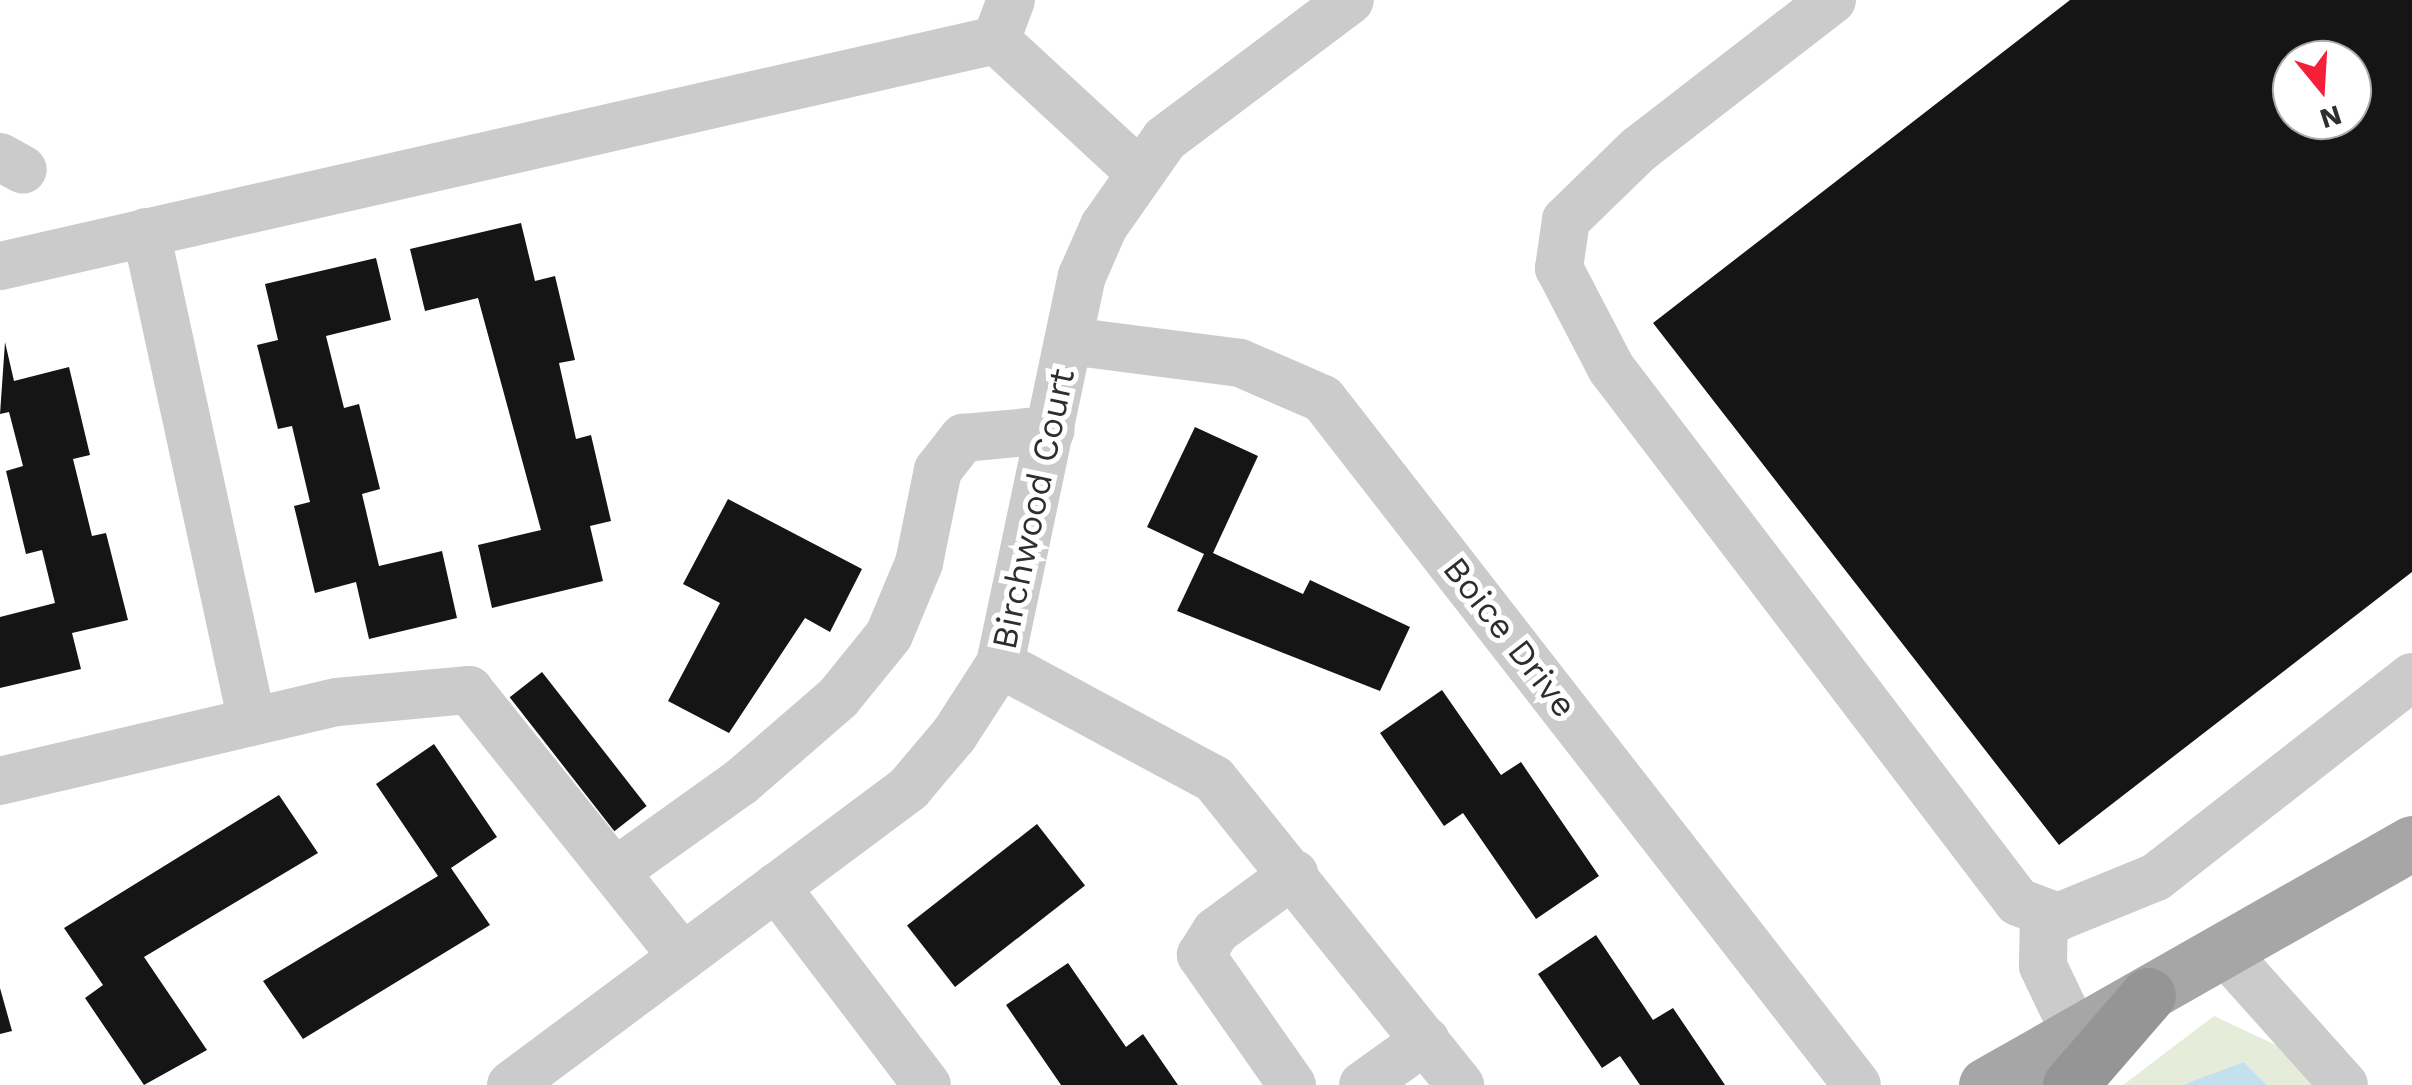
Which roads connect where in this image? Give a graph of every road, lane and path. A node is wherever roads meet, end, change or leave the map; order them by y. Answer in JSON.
{"nodes":[{"id":1,"x":1350,"y":0,"type":"edge"},
{"id":2,"x":1832,"y":0,"type":"edge"},
{"id":3,"x":1004,"y":20,"type":"edge"},
{"id":4,"x":1140,"y":172,"type":"junction"},
{"id":5,"x":146,"y":232,"type":"junction"},
{"id":6,"x":0,"y":266,"type":"edge"},
{"id":7,"x":1068,"y":341,"type":"junction"},
{"id":8,"x":1051,"y":430,"type":"junction"},
{"id":9,"x":1000,"y":664,"type":"junction"},
{"id":10,"x":2412,"y":677,"type":"edge"},
{"id":11,"x":252,"y":722,"type":"junction"},
{"id":12,"x":0,"y":780,"type":"edge"},
{"id":13,"x":2406,"y":857,"type":"edge"},
{"id":14,"x":616,"y":871,"type":"junction"},
{"id":15,"x":1294,"y":874,"type":"junction"},
{"id":16,"x":776,"y":887,"type":"junction"},
{"id":17,"x":2044,"y":912,"type":"junction"},
{"id":18,"x":2224,"y":950,"type":"junction"},
{"id":19,"x":683,"y":956,"type":"junction"},
{"id":20,"x":2148,"y":996,"type":"junction"},
{"id":21,"x":2074,"y":1031,"type":"junction"},
{"id":22,"x":1426,"y":1040,"type":"junction"},
{"id":23,"x":510,"y":1085,"type":"edge"},
{"id":24,"x":927,"y":1085,"type":"edge"},
{"id":25,"x":1292,"y":1085,"type":"edge"},
{"id":26,"x":1363,"y":1085,"type":"edge"},
{"id":27,"x":1460,"y":1085,"type":"edge"},
{"id":28,"x":1857,"y":1085,"type":"edge"},
{"id":29,"x":1986,"y":1085,"type":"edge"},
{"id":30,"x":2031,"y":1085,"type":"edge"},
{"id":31,"x":2070,"y":1085,"type":"edge"},
{"id":32,"x":2344,"y":1085,"type":"edge"}],
"edges":[{"from":1,"to":4,"type":"street","name":"Birchwood Court"},
{"from":2,"to":17,"type":"street"},
{"from":3,"to":4,"type":"street"},
{"from":3,"to":5,"type":"street"},
{"from":4,"to":7,"type":"street","name":"Birchwood Court"},
{"from":5,"to":6,"type":"street"},
{"from":5,"to":11,"type":"street"},
{"from":7,"to":8,"type":"street","name":"Birchwood Court"},
{"from":7,"to":28,"type":"street","name":"Boice Drive"},
{"from":8,"to":9,"type":"street","name":"Birchwood Court"},
{"from":8,"to":14,"type":"street"},
{"from":9,"to":15,"type":"street"},
{"from":9,"to":16,"type":"street","name":"Birchwood Court"},
{"from":10,"to":17,"type":"street"},
{"from":11,"to":12,"type":"street"},
{"from":11,"to":14,"type":"street"},
{"from":13,"to":18,"type":"main road"},
{"from":14,"to":19,"type":"street"},
{"from":15,"to":22,"type":"street"},
{"from":15,"to":25,"type":"street"},
{"from":16,"to":19,"type":"street","name":"Birchwood Court"},
{"from":16,"to":24,"type":"street"},
{"from":17,"to":21,"type":"street"},
{"from":18,"to":20,"type":"main road"},
{"from":18,"to":32,"type":"street"},
{"from":19,"to":23,"type":"street","name":"Birchwood Court"},
{"from":20,"to":21,"type":"main road"},
{"from":20,"to":30,"type":"main road"},
{"from":20,"to":31,"type":"highway"},
{"from":21,"to":29,"type":"main road"},
{"from":22,"to":26,"type":"street"},
{"from":22,"to":27,"type":"street"}]}
